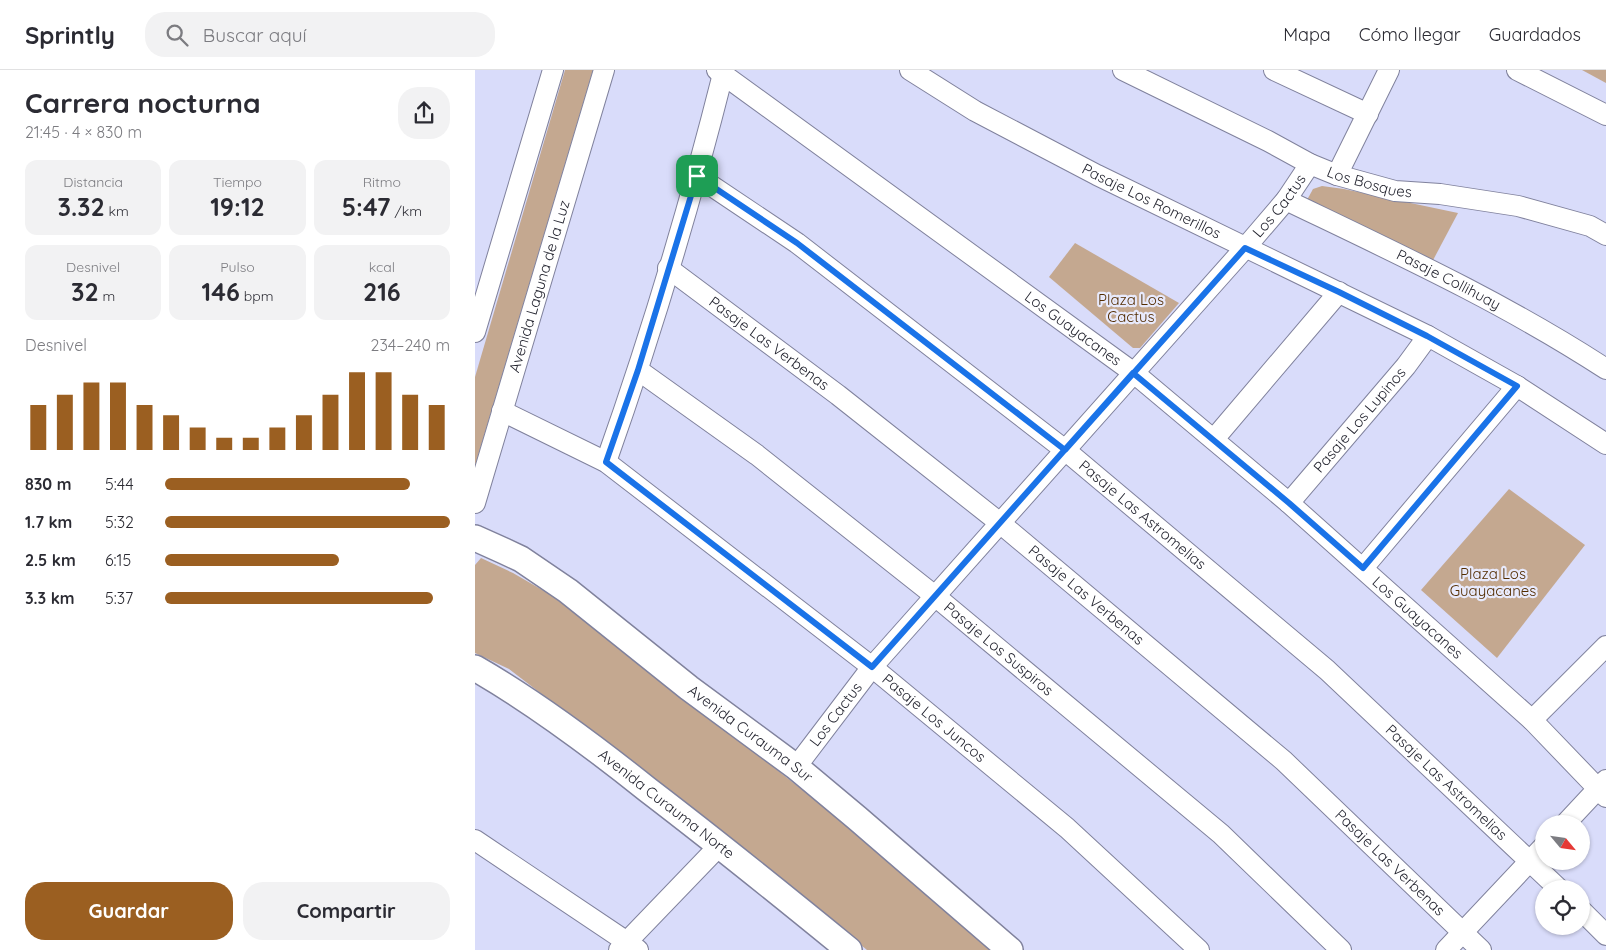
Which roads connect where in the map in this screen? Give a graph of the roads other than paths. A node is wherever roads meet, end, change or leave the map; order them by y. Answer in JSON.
{"nodes":[{"id":1,"x":553,"y":70,"type":"edge"},
{"id":2,"x":603,"y":70,"type":"edge"},
{"id":3,"x":910,"y":70,"type":"edge"},
{"id":4,"x":1123,"y":70,"type":"edge"},
{"id":5,"x":1274,"y":70,"type":"edge"},
{"id":6,"x":1389,"y":70,"type":"edge"},
{"id":7,"x":1517,"y":70,"type":"edge"},
{"id":8,"x":720,"y":72,"type":"edge"},
{"id":9,"x":1367,"y":114,"type":"junction"},
{"id":10,"x":1606,"y":115,"type":"edge"},
{"id":11,"x":1310,"y":164,"type":"junction"},
{"id":12,"x":1337,"y":175,"type":"junction"},
{"id":13,"x":697,"y":176,"type":"junction"},
{"id":14,"x":1286,"y":200,"type":"junction"},
{"id":15,"x":1606,"y":235,"type":"edge"},
{"id":16,"x":1245,"y":248,"type":"junction"},
{"id":17,"x":668,"y":268,"type":"junction"},
{"id":18,"x":1339,"y":292,"type":"junction"},
{"id":19,"x":475,"y":332,"type":"edge"},
{"id":20,"x":1427,"y":336,"type":"junction"},
{"id":21,"x":1606,"y":369,"type":"edge"},
{"id":22,"x":638,"y":370,"type":"junction"},
{"id":23,"x":1133,"y":373,"type":"junction"},
{"id":24,"x":1517,"y":386,"type":"junction"},
{"id":25,"x":502,"y":411,"type":"junction"},
{"id":26,"x":1214,"y":439,"type":"junction"},
{"id":27,"x":1606,"y":444,"type":"edge"},
{"id":28,"x":1065,"y":450,"type":"junction"},
{"id":29,"x":606,"y":462,"type":"junction"},
{"id":30,"x":475,"y":503,"type":"edge"},
{"id":31,"x":1289,"y":503,"type":"junction"},
{"id":32,"x":1000,"y":523,"type":"junction"},
{"id":33,"x":475,"y":538,"type":"edge"},
{"id":34,"x":1363,"y":568,"type":"junction"},
{"id":35,"x":935,"y":596,"type":"junction"},
{"id":36,"x":1606,"y":646,"type":"edge"},
{"id":37,"x":872,"y":667,"type":"junction"},
{"id":38,"x":475,"y":668,"type":"edge"},
{"id":39,"x":1532,"y":720,"type":"junction"},
{"id":40,"x":796,"y":767,"type":"junction"},
{"id":41,"x":1603,"y":789,"type":"edge"},
{"id":42,"x":1575,"y":815,"type":"edge"},
{"id":43,"x":475,"y":840,"type":"edge"},
{"id":44,"x":720,"y":845,"type":"junction"},
{"id":45,"x":1535,"y":851,"type":"edge"},
{"id":46,"x":1535,"y":855,"type":"edge"},
{"id":47,"x":1590,"y":919,"type":"edge"},
{"id":48,"x":1463,"y":932,"type":"junction"},
{"id":49,"x":1606,"y":935,"type":"edge"},
{"id":50,"x":628,"y":947,"type":"edge"},
{"id":51,"x":849,"y":950,"type":"edge"},
{"id":52,"x":1010,"y":950,"type":"edge"},
{"id":53,"x":1199,"y":950,"type":"edge"},
{"id":54,"x":1341,"y":950,"type":"edge"},
{"id":55,"x":1447,"y":950,"type":"edge"},
{"id":56,"x":1481,"y":950,"type":"edge"}],
"edges":[{"from":1,"to":19,"type":"street"},
{"from":2,"to":25,"type":"street","name":"Avenida Laguna de la Luz"},
{"from":3,"to":16,"type":"street","name":"Pasaje Los Romerillos"},
{"from":4,"to":11,"type":"street","name":"Los Bosques"},
{"from":5,"to":9,"type":"street"},
{"from":6,"to":9,"type":"street"},
{"from":7,"to":10,"type":"street"},
{"from":8,"to":13,"type":"street"},
{"from":8,"to":23,"type":"street","name":"Los Guayacanes"},
{"from":9,"to":12,"type":"street"},
{"from":11,"to":12,"type":"street","name":"Los Bosques"},
{"from":11,"to":14,"type":"street","name":"Los Cactus"},
{"from":12,"to":15,"type":"street","name":"Los Bosques"},
{"from":13,"to":17,"type":"street"},
{"from":13,"to":28,"type":"street","name":"Pasaje Las Astromelias"},
{"from":14,"to":16,"type":"street","name":"Los Cactus"},
{"from":14,"to":21,"type":"street","name":"Pasaje Collihuay"},
{"from":16,"to":18,"type":"street","name":"Pasaje Los Romerillos"},
{"from":16,"to":23,"type":"street","name":"Los Cactus"},
{"from":17,"to":22,"type":"street"},
{"from":17,"to":32,"type":"street","name":"Pasaje Las Verbenas"},
{"from":18,"to":20,"type":"street","name":"Pasaje Los Romerillos"},
{"from":18,"to":26,"type":"street"},
{"from":20,"to":24,"type":"street","name":"Pasaje Los Romerillos"},
{"from":20,"to":31,"type":"street","name":"Pasaje Los Lupinos"},
{"from":22,"to":29,"type":"street"},
{"from":22,"to":35,"type":"street","name":"Pasaje Los Suspiros"},
{"from":23,"to":26,"type":"street","name":"Los Guayacanes"},
{"from":23,"to":28,"type":"street","name":"Los Cactus"},
{"from":24,"to":27,"type":"street","name":"Pasaje Los Romerillos"},
{"from":24,"to":34,"type":"street"},
{"from":25,"to":29,"type":"street","name":"Pasaje Los Juncos"},
{"from":25,"to":30,"type":"street","name":"Avenida Laguna de la Luz"},
{"from":26,"to":31,"type":"street","name":"Los Guayacanes"},
{"from":28,"to":32,"type":"street","name":"Los Cactus"},
{"from":28,"to":45,"type":"street","name":"Pasaje Las Astromelias"},
{"from":29,"to":37,"type":"street","name":"Pasaje Los Juncos"},
{"from":31,"to":34,"type":"street","name":"Los Guayacanes"},
{"from":32,"to":35,"type":"street","name":"Los Cactus"},
{"from":32,"to":48,"type":"street","name":"Pasaje Las Verbenas"},
{"from":33,"to":40,"type":"street","name":"Avenida Curauma Sur"},
{"from":34,"to":39,"type":"street","name":"Los Guayacanes"},
{"from":35,"to":37,"type":"street","name":"Los Cactus"},
{"from":35,"to":54,"type":"street","name":"Pasaje Los Suspiros"},
{"from":36,"to":39,"type":"street"},
{"from":37,"to":40,"type":"street","name":"Los Cactus"},
{"from":37,"to":53,"type":"street","name":"Pasaje Los Juncos"},
{"from":38,"to":44,"type":"street","name":"Avenida Curauma Norte"},
{"from":39,"to":41,"type":"street","name":"Los Guayacanes"},
{"from":40,"to":52,"type":"street","name":"Avenida Curauma Sur"},
{"from":41,"to":42,"type":"street"},
{"from":43,"to":50,"type":"street"},
{"from":44,"to":50,"type":"street"},
{"from":44,"to":51,"type":"street","name":"Avenida Curauma Norte"},
{"from":46,"to":48,"type":"street"},
{"from":47,"to":49,"type":"street"},
{"from":48,"to":55,"type":"street"},
{"from":48,"to":56,"type":"street","name":"Pasaje Las Verbenas"}]}
